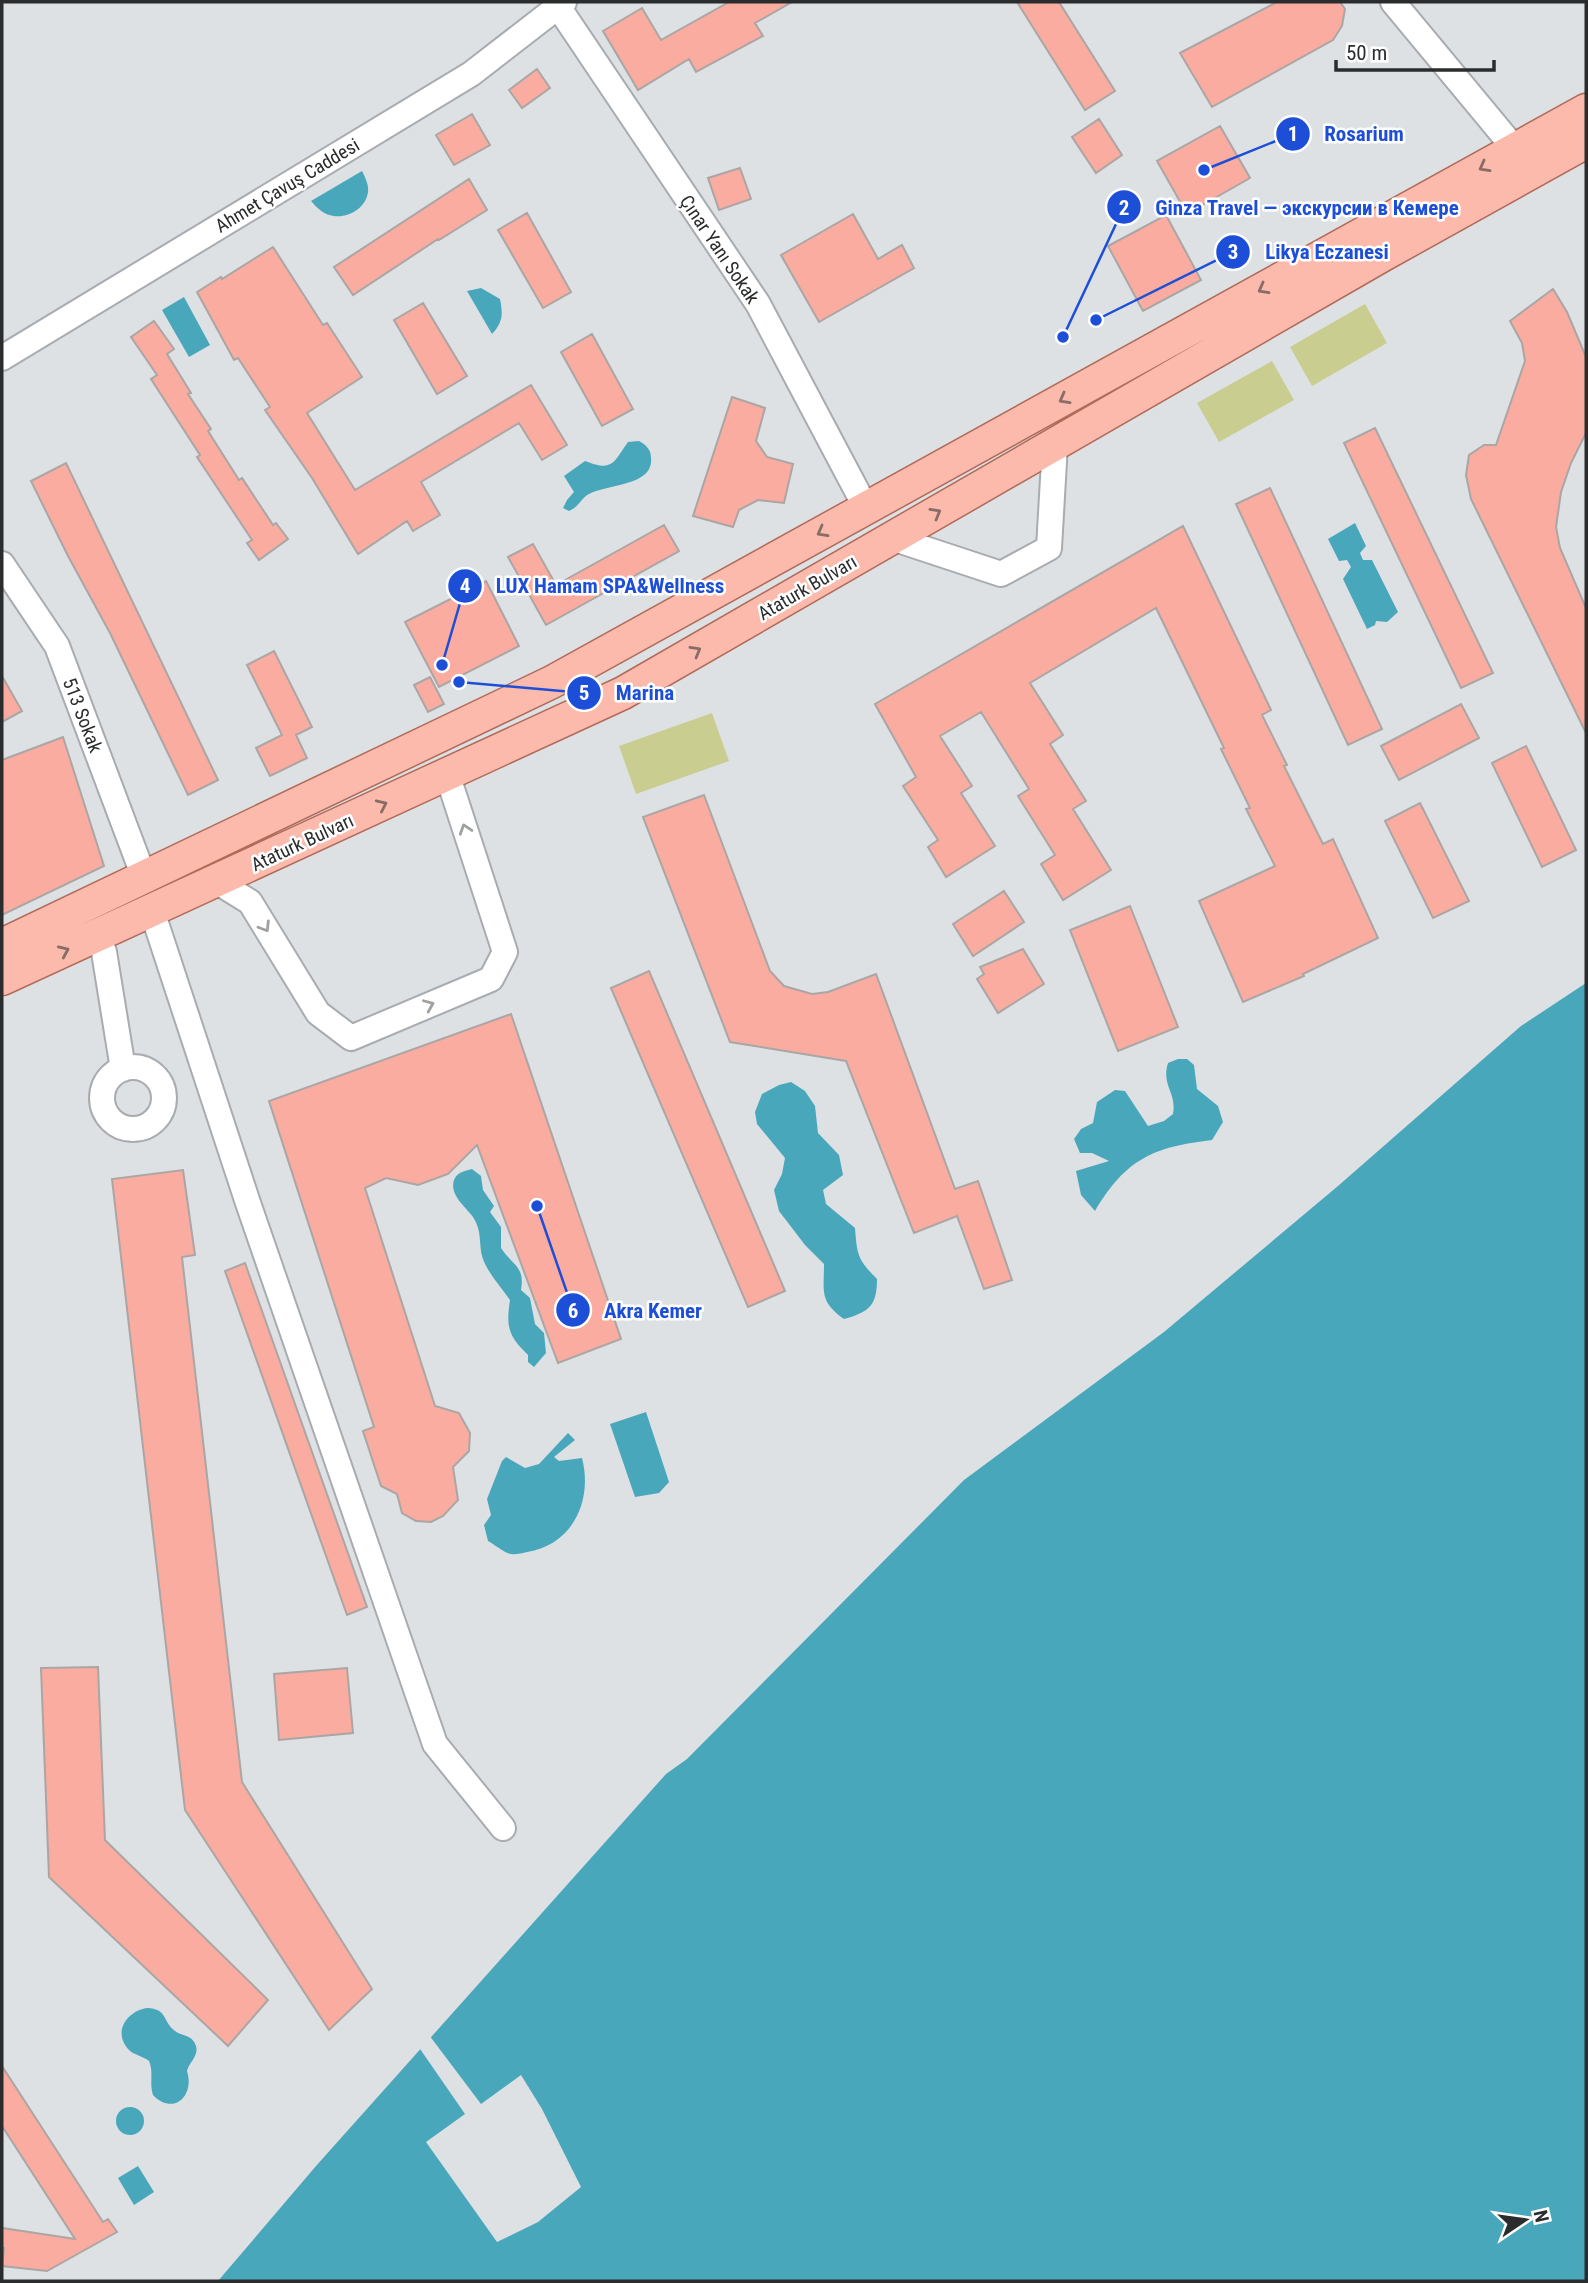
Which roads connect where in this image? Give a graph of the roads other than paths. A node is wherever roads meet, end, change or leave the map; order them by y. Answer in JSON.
{"nodes":[{"id":1,"x":1393,"y":2,"type":"edge"},
{"id":2,"x":559,"y":3,"type":"edge"},
{"id":3,"x":1586,"y":110,"type":"edge"},
{"id":4,"x":1586,"y":142,"type":"edge"},
{"id":5,"x":1515,"y":149,"type":"junction"},
{"id":6,"x":2,"y":358,"type":"edge"},
{"id":7,"x":1055,"y":444,"type":"junction"},
{"id":8,"x":866,"y":508,"type":"junction"},
{"id":9,"x":892,"y":537,"type":"junction"},
{"id":10,"x":2,"y":564,"type":"edge"},
{"id":11,"x":450,"y":773,"type":"junction"},
{"id":12,"x":144,"y":877,"type":"junction"},
{"id":13,"x":216,"y":881,"type":"junction"},
{"id":14,"x":152,"y":911,"type":"junction"},
{"id":15,"x":98,"y":936,"type":"junction"},
{"id":16,"x":2,"y":945,"type":"edge"},
{"id":17,"x":2,"y":979,"type":"edge"},
{"id":18,"x":123,"y":1069,"type":"dead end"},
{"id":19,"x":503,"y":1828,"type":"dead end"}],
"edges":[{"from":1,"to":5,"type":"street"},
{"from":2,"to":6,"type":"street","name":"Ahmet Çavuş Caddesi"},
{"from":2,"to":8,"type":"street","name":"Çınar Yanı Sokak"},
{"from":3,"to":5,"type":"main road","name":"Ataturk Bulvarı"},
{"from":4,"to":7,"type":"main road","name":"Ataturk Bulvarı"},
{"from":5,"to":8,"type":"main road","name":"Ataturk Bulvarı","one_way":true},
{"from":9,"to":7,"type":"main road","name":"Ataturk Bulvarı","one_way":true},
{"from":7,"to":9,"type":"street"},
{"from":8,"to":12,"type":"main road","name":"Ataturk Bulvarı","one_way":true},
{"from":11,"to":9,"type":"main road","name":"Ataturk Bulvarı","one_way":true},
{"from":10,"to":12,"type":"street","name":"513 Sokak"},
{"from":13,"to":11,"type":"main road","name":"Ataturk Bulvarı","one_way":true},
{"from":13,"to":11,"type":"street","one_way":true},
{"from":12,"to":16,"type":"main road","name":"Ataturk Bulvarı"},
{"from":13,"to":14,"type":"main road","name":"Ataturk Bulvarı"},
{"from":14,"to":15,"type":"main road","name":"Ataturk Bulvarı"},
{"from":14,"to":19,"type":"street"},
{"from":17,"to":15,"type":"main road","name":"Ataturk Bulvarı","one_way":true},
{"from":15,"to":18,"type":"street"}]}
